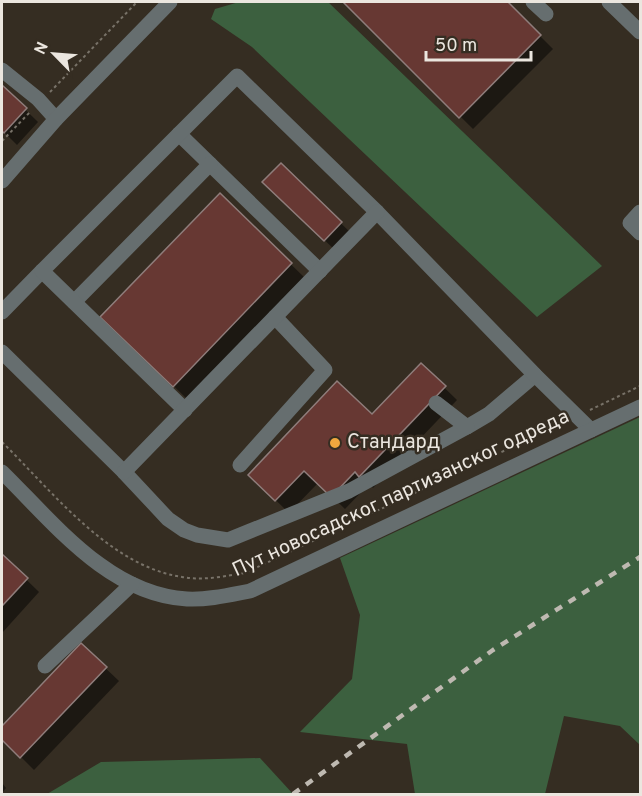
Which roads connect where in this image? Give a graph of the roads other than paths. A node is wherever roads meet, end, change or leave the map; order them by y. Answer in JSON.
{"nodes":[{"id":1,"x":533,"y":2,"type":"edge"},
{"id":2,"x":609,"y":2,"type":"edge"},
{"id":3,"x":164,"y":4,"type":"edge"},
{"id":4,"x":546,"y":14,"type":"dead end"},
{"id":5,"x":640,"y":32,"type":"edge"},
{"id":6,"x":2,"y":70,"type":"edge"},
{"id":7,"x":56,"y":119,"type":"junction"},
{"id":8,"x":179,"y":134,"type":"junction"},
{"id":9,"x":210,"y":164,"type":"junction"},
{"id":10,"x":2,"y":181,"type":"edge"},
{"id":11,"x":377,"y":212,"type":"junction"},
{"id":12,"x":640,"y":212,"type":"edge"},
{"id":13,"x":640,"y":233,"type":"edge"},
{"id":14,"x":42,"y":271,"type":"junction"},
{"id":15,"x":320,"y":271,"type":"junction"},
{"id":16,"x":74,"y":302,"type":"junction"},
{"id":17,"x":2,"y":312,"type":"edge"},
{"id":18,"x":275,"y":317,"type":"junction"},
{"id":19,"x":2,"y":352,"type":"edge"},
{"id":20,"x":535,"y":375,"type":"junction"},
{"id":21,"x":435,"y":403,"type":"dead end"},
{"id":22,"x":640,"y":407,"type":"edge"},
{"id":23,"x":185,"y":410,"type":"junction"},
{"id":24,"x":467,"y":428,"type":"junction"},
{"id":25,"x":591,"y":430,"type":"junction"},
{"id":26,"x":240,"y":465,"type":"dead end"},
{"id":27,"x":2,"y":472,"type":"edge"},
{"id":28,"x":124,"y":472,"type":"junction"},
{"id":29,"x":132,"y":584,"type":"junction"},
{"id":30,"x":45,"y":666,"type":"dead end"}],
"edges":[{"from":1,"to":4,"type":"street"},
{"from":2,"to":5,"type":"street"},
{"from":3,"to":7,"type":"street"},
{"from":6,"to":7,"type":"street"},
{"from":7,"to":10,"type":"street"},
{"from":8,"to":9,"type":"street"},
{"from":8,"to":11,"type":"street"},
{"from":8,"to":14,"type":"street"},
{"from":9,"to":15,"type":"street"},
{"from":9,"to":16,"type":"street"},
{"from":11,"to":15,"type":"street"},
{"from":11,"to":20,"type":"street"},
{"from":12,"to":13,"type":"street"},
{"from":14,"to":16,"type":"street"},
{"from":14,"to":17,"type":"street"},
{"from":15,"to":18,"type":"street"},
{"from":16,"to":23,"type":"street"},
{"from":18,"to":23,"type":"street"},
{"from":18,"to":26,"type":"street"},
{"from":19,"to":28,"type":"street"},
{"from":20,"to":24,"type":"street"},
{"from":20,"to":25,"type":"street"},
{"from":21,"to":24,"type":"street"},
{"from":22,"to":25,"type":"street","name":"Пут новосадског партизанског одреда"},
{"from":23,"to":28,"type":"street"},
{"from":24,"to":28,"type":"street"},
{"from":25,"to":29,"type":"street","name":"Пут новосадског партизанског одреда"},
{"from":27,"to":29,"type":"street","name":"Пут новосадског партизанског одреда"},
{"from":29,"to":30,"type":"street"}]}
